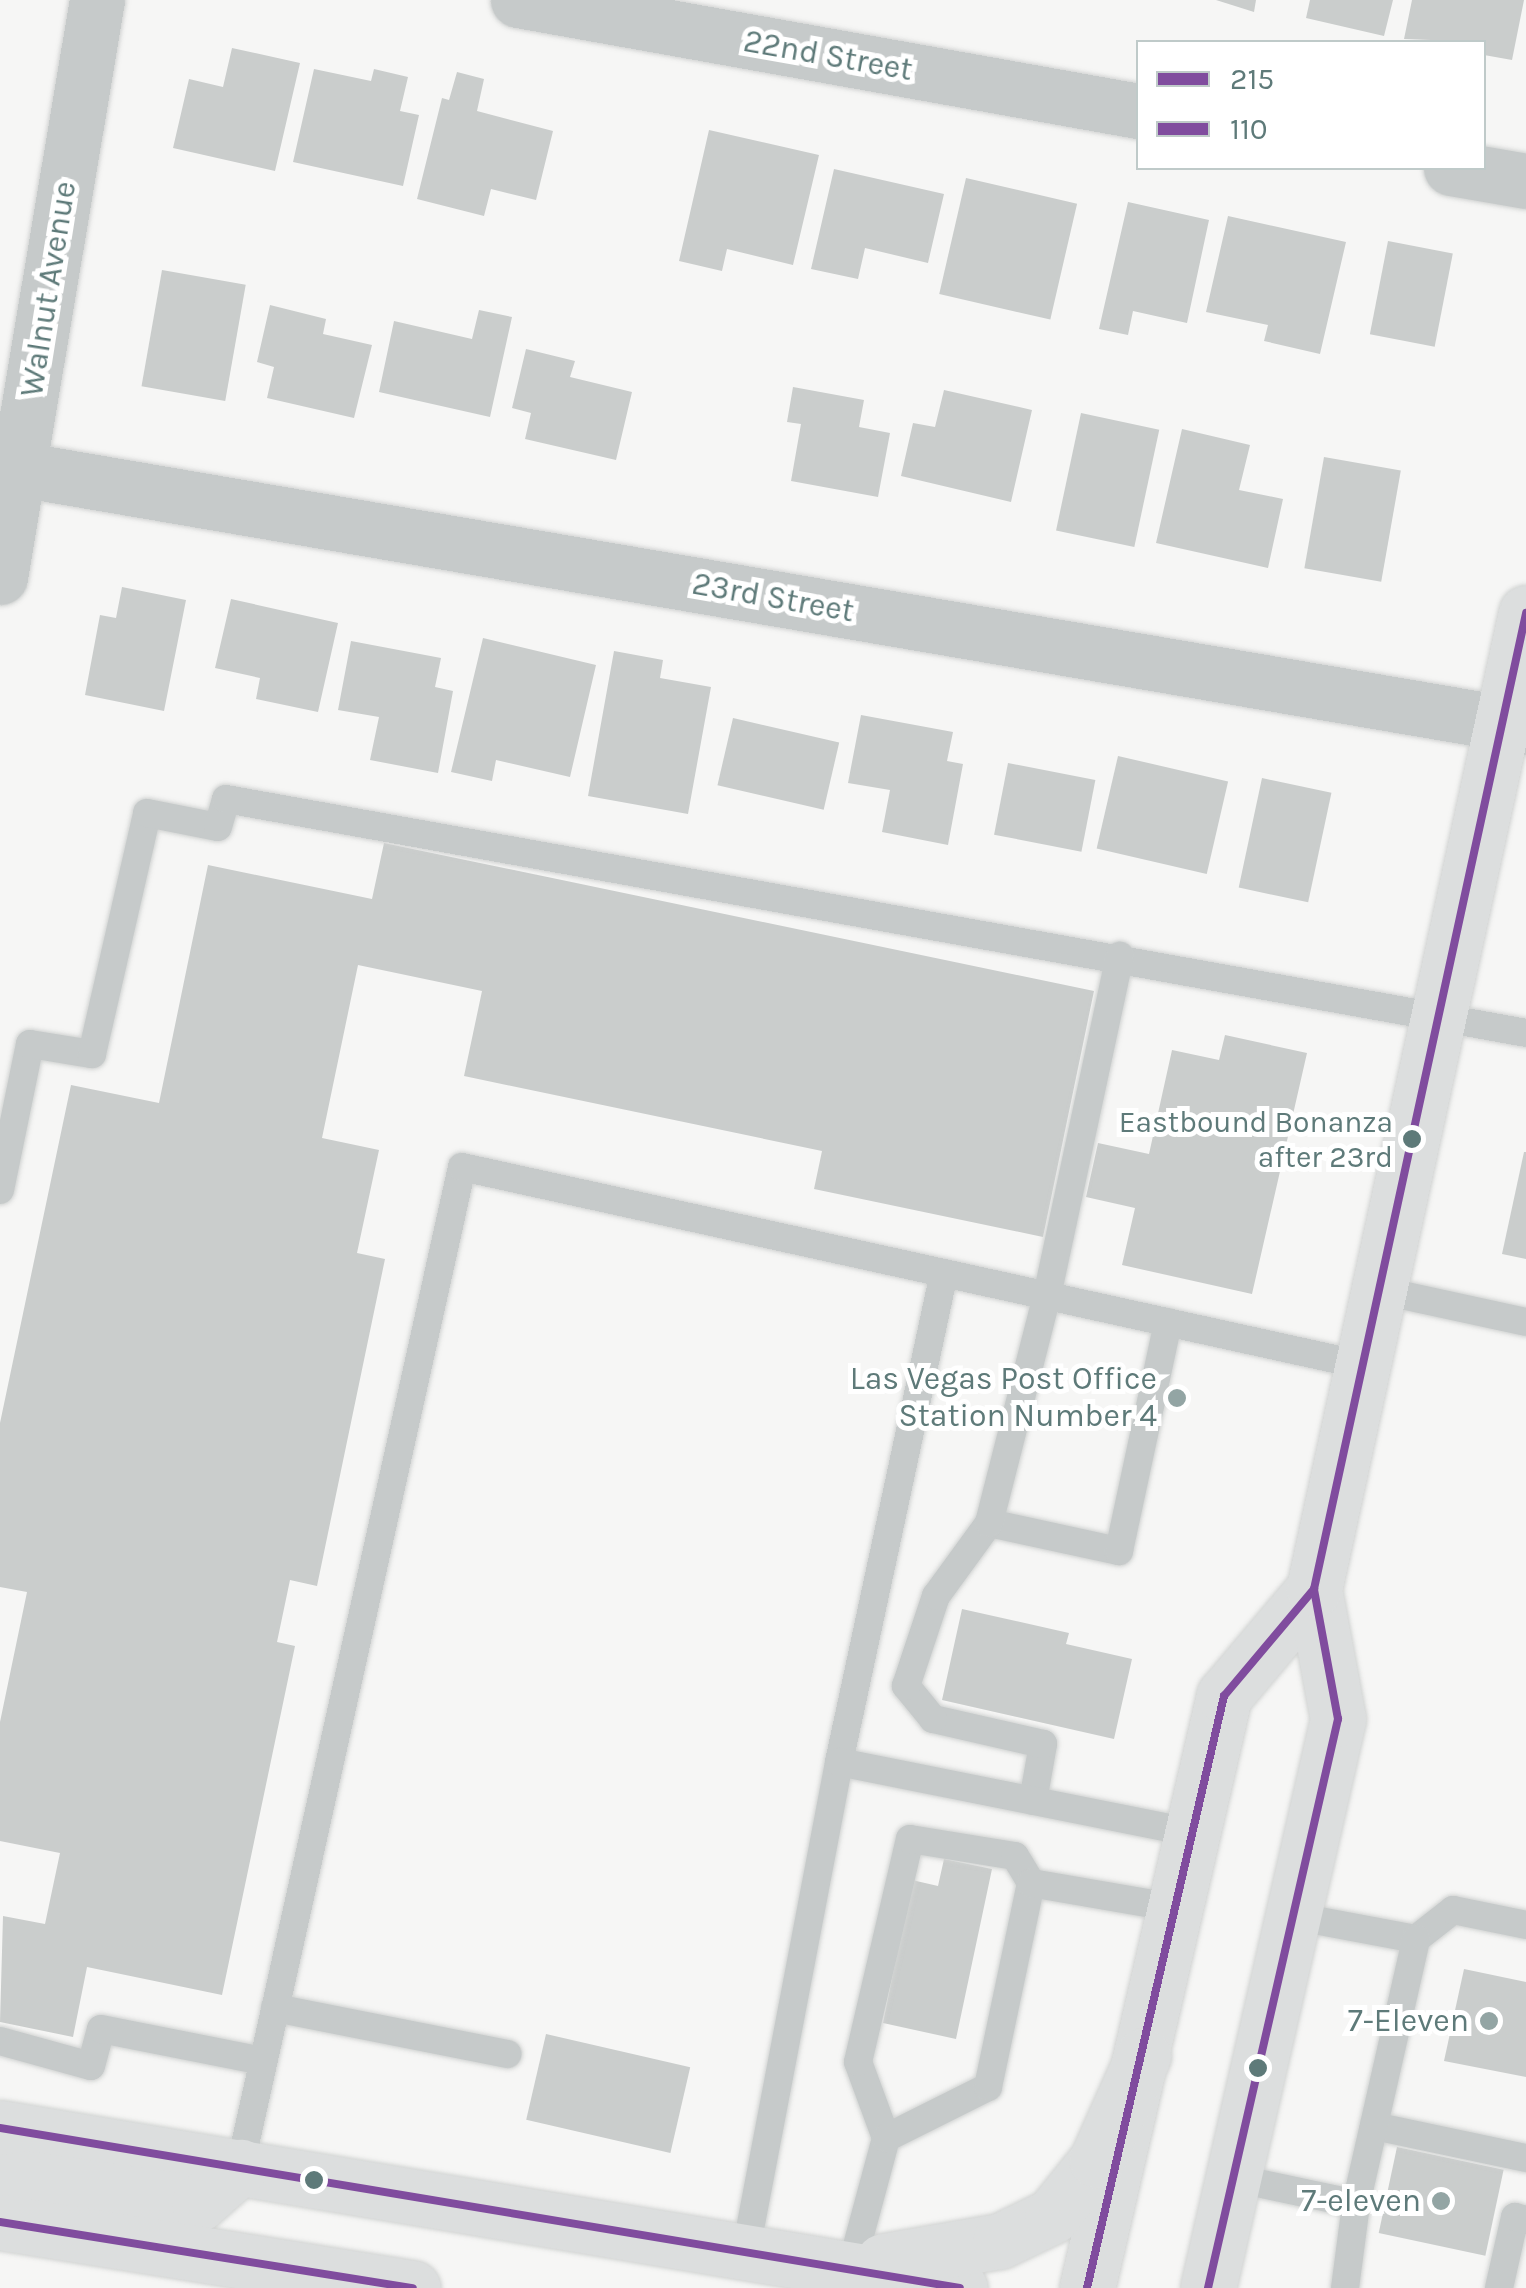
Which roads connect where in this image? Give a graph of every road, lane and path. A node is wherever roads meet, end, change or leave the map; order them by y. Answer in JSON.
{"nodes":[{"id":1,"x":96,"y":0,"type":"edge"},
{"id":2,"x":518,"y":0,"type":"edge"},
{"id":3,"x":1136,"y":112,"type":"edge"},
{"id":4,"x":1463,"y":170,"type":"edge"},
{"id":5,"x":1526,"y":181,"type":"edge"},
{"id":6,"x":19,"y":469,"type":"junction"},
{"id":7,"x":0,"y":578,"type":"edge"},
{"id":8,"x":1526,"y":613,"type":"edge"},
{"id":9,"x":1514,"y":725,"type":"edge"},
{"id":10,"x":1120,"y":956,"type":"junction"},
{"id":11,"x":1439,"y":1016,"type":"junction"},
{"id":12,"x":1526,"y":1033,"type":"edge"},
{"id":13,"x":0,"y":1190,"type":"edge"},
{"id":14,"x":944,"y":1274,"type":"junction"},
{"id":15,"x":1383,"y":1291,"type":"junction"},
{"id":16,"x":1048,"y":1296,"type":"junction"},
{"id":17,"x":1168,"y":1322,"type":"junction"},
{"id":18,"x":1526,"y":1322,"type":"edge"},
{"id":19,"x":1366,"y":1366,"type":"junction"},
{"id":20,"x":989,"y":1523,"type":"junction"},
{"id":21,"x":1314,"y":1589,"type":"junction"},
{"id":22,"x":839,"y":1762,"type":"junction"},
{"id":23,"x":1033,"y":1801,"type":"junction"},
{"id":24,"x":1193,"y":1833,"type":"junction"},
{"id":25,"x":1032,"y":1882,"type":"junction"},
{"id":26,"x":1176,"y":1908,"type":"junction"},
{"id":27,"x":1293,"y":1916,"type":"junction"},
{"id":28,"x":1526,"y":1926,"type":"edge"},
{"id":29,"x":1416,"y":1940,"type":"junction"},
{"id":30,"x":275,"y":2008,"type":"junction"},
{"id":31,"x":0,"y":2042,"type":"edge"},
{"id":32,"x":508,"y":2054,"type":"dead end"},
{"id":33,"x":1143,"y":2056,"type":"junction"},
{"id":34,"x":263,"y":2061,"type":"junction"},
{"id":35,"x":1374,"y":2126,"type":"junction"},
{"id":36,"x":0,"y":2128,"type":"edge"},
{"id":37,"x":886,"y":2138,"type":"junction"},
{"id":38,"x":1526,"y":2158,"type":"edge"},
{"id":39,"x":240,"y":2167,"type":"junction"},
{"id":40,"x":1234,"y":2178,"type":"junction"},
{"id":41,"x":0,"y":2183,"type":"edge"},
{"id":42,"x":1356,"y":2204,"type":"junction"},
{"id":43,"x":1526,"y":2220,"type":"edge"},
{"id":44,"x":0,"y":2222,"type":"edge"},
{"id":45,"x":746,"y":2250,"type":"junction"},
{"id":46,"x":851,"y":2268,"type":"junction"},
{"id":47,"x":298,"y":2279,"type":"edge"},
{"id":48,"x":413,"y":2288,"type":"edge"},
{"id":49,"x":960,"y":2288,"type":"edge"},
{"id":50,"x":1087,"y":2288,"type":"edge"},
{"id":51,"x":1208,"y":2288,"type":"edge"},
{"id":52,"x":1345,"y":2288,"type":"edge"},
{"id":53,"x":1499,"y":2288,"type":"edge"}],
"edges":[{"from":1,"to":6,"type":"street","name":"Walnut Avenue"},
{"from":2,"to":3,"type":"street","name":"22nd Street"},
{"from":4,"to":5,"type":"street"},
{"from":6,"to":7,"type":"street","name":"Walnut Avenue"},
{"from":6,"to":9,"type":"street","name":"23rd Street"},
{"from":8,"to":9,"type":"main road"},
{"from":9,"to":11,"type":"main road"},
{"from":10,"to":11,"type":"lane"},
{"from":10,"to":13,"type":"lane"},
{"from":10,"to":16,"type":"lane"},
{"from":11,"to":12,"type":"lane"},
{"from":11,"to":15,"type":"main road"},
{"from":14,"to":16,"type":"lane"},
{"from":14,"to":22,"type":"lane"},
{"from":14,"to":30,"type":"lane"},
{"from":15,"to":18,"type":"lane"},
{"from":15,"to":19,"type":"main road"},
{"from":16,"to":17,"type":"lane"},
{"from":16,"to":20,"type":"lane"},
{"from":17,"to":19,"type":"lane"},
{"from":17,"to":20,"type":"lane"},
{"from":19,"to":21,"type":"main road"},
{"from":20,"to":23,"type":"lane"},
{"from":21,"to":24,"type":"main road"},
{"from":21,"to":27,"type":"main road"},
{"from":22,"to":23,"type":"lane"},
{"from":22,"to":45,"type":"lane"},
{"from":23,"to":24,"type":"lane"},
{"from":24,"to":26,"type":"main road"},
{"from":25,"to":26,"type":"lane"},
{"from":25,"to":37,"type":"lane"},
{"from":25,"to":37,"type":"lane"},
{"from":26,"to":33,"type":"main road"},
{"from":27,"to":29,"type":"lane"},
{"from":27,"to":40,"type":"main road"},
{"from":28,"to":29,"type":"lane"},
{"from":29,"to":35,"type":"lane"},
{"from":30,"to":32,"type":"lane"},
{"from":30,"to":34,"type":"lane"},
{"from":31,"to":34,"type":"lane"},
{"from":33,"to":46,"type":"main road"},
{"from":33,"to":50,"type":"main road"},
{"from":34,"to":39,"type":"lane"},
{"from":35,"to":38,"type":"lane"},
{"from":35,"to":42,"type":"lane"},
{"from":36,"to":39,"type":"main road"},
{"from":37,"to":46,"type":"lane"},
{"from":39,"to":41,"type":"main road"},
{"from":39,"to":45,"type":"main road"},
{"from":40,"to":42,"type":"lane"},
{"from":40,"to":51,"type":"main road"},
{"from":42,"to":52,"type":"lane"},
{"from":43,"to":53,"type":"lane"},
{"from":44,"to":47,"type":"main road"},
{"from":45,"to":46,"type":"main road"},
{"from":46,"to":49,"type":"main road"},
{"from":47,"to":48,"type":"main road"}]}
